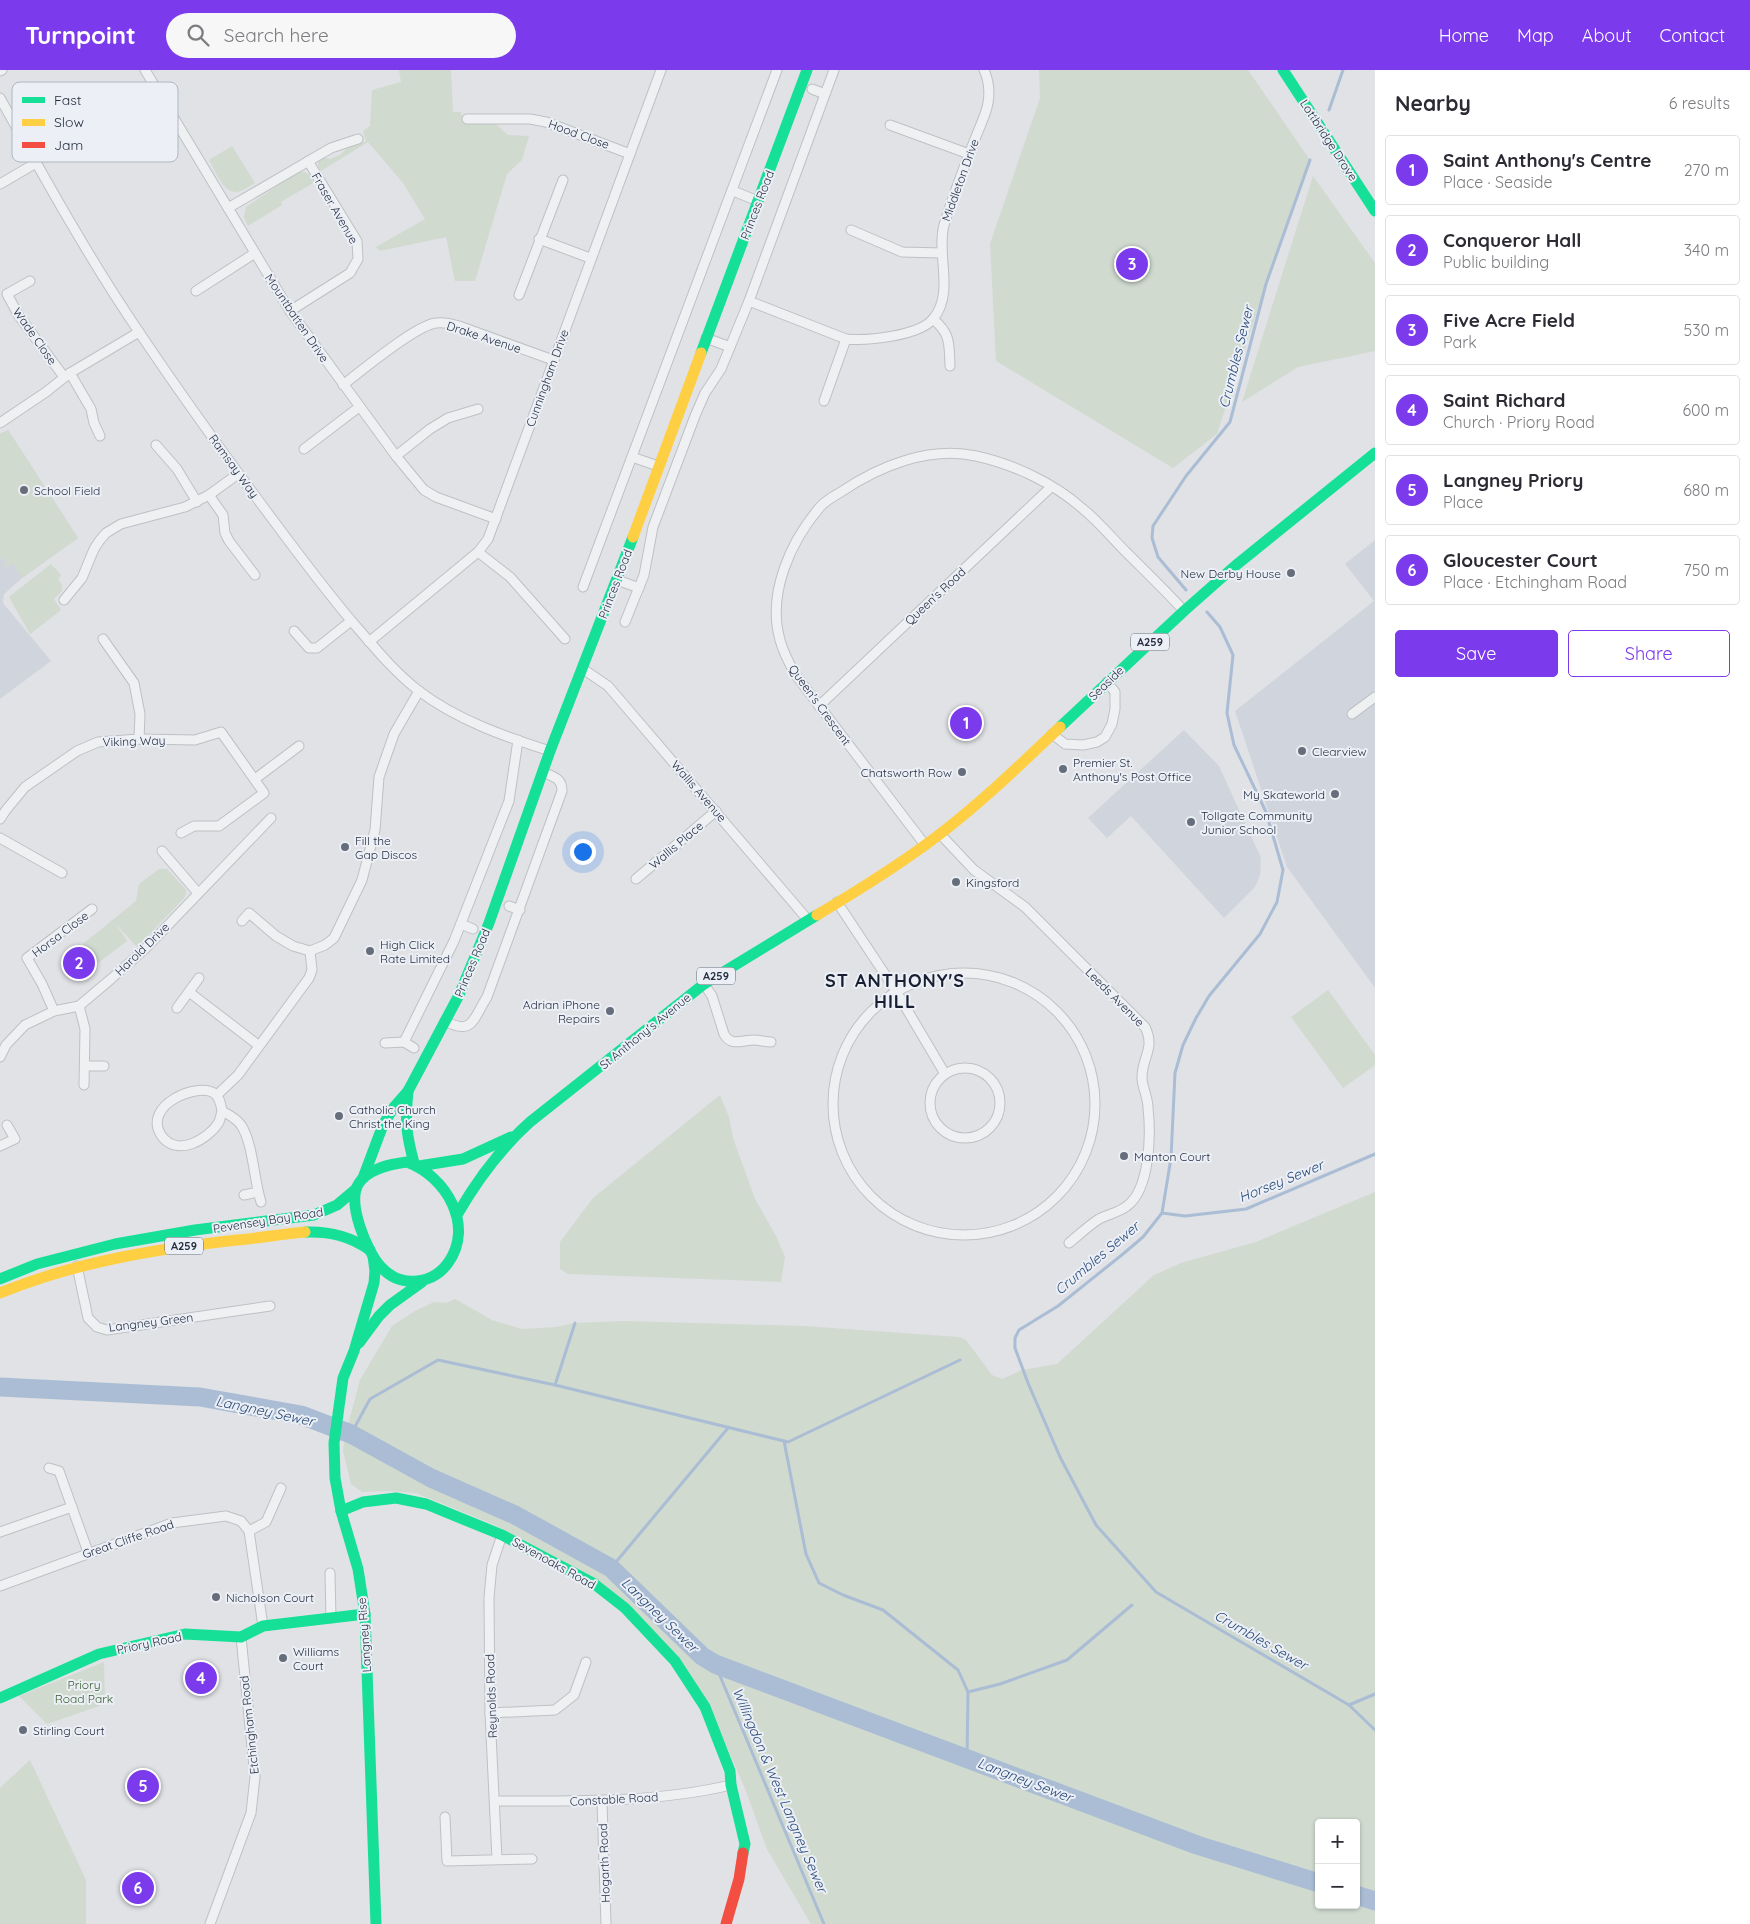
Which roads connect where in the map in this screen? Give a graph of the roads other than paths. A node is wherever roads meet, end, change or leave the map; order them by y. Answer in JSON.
{"nodes":[{"id":1,"x":145,"y":70,"type":"edge"},
{"id":2,"x":661,"y":70,"type":"edge"},
{"id":3,"x":777,"y":70,"type":"edge"},
{"id":4,"x":807,"y":70,"type":"edge"},
{"id":5,"x":834,"y":70,"type":"edge"},
{"id":6,"x":984,"y":70,"type":"edge"},
{"id":7,"x":1283,"y":70,"type":"edge"},
{"id":8,"x":153,"y":82,"type":"edge"},
{"id":9,"x":812,"y":89,"type":"dead end"},
{"id":10,"x":825,"y":94,"type":"junction"},
{"id":11,"x":0,"y":98,"type":"edge"},
{"id":12,"x":467,"y":119,"type":"dead end"},
{"id":13,"x":12,"y":120,"type":"edge"},
{"id":14,"x":178,"y":124,"type":"edge"},
{"id":15,"x":890,"y":125,"type":"dead end"},
{"id":16,"x":358,"y":139,"type":"dead end"},
{"id":17,"x":630,"y":154,"type":"junction"},
{"id":18,"x":969,"y":154,"type":"junction"},
{"id":19,"x":308,"y":161,"type":"junction"},
{"id":20,"x":36,"y":163,"type":"joint"},
{"id":21,"x":562,"y":180,"type":"dead end"},
{"id":22,"x":0,"y":184,"type":"edge"},
{"id":23,"x":733,"y":191,"type":"junction"},
{"id":24,"x":758,"y":201,"type":"junction"},
{"id":25,"x":228,"y":208,"type":"junction"},
{"id":26,"x":1375,"y":211,"type":"edge"},
{"id":27,"x":851,"y":230,"type":"dead end"},
{"id":28,"x":540,"y":239,"type":"junction"},
{"id":29,"x":255,"y":253,"type":"junction"},
{"id":30,"x":942,"y":253,"type":"junction"},
{"id":31,"x":590,"y":258,"type":"junction"},
{"id":32,"x":30,"y":282,"type":"dead end"},
{"id":33,"x":196,"y":291,"type":"dead end"},
{"id":34,"x":519,"y":295,"type":"dead end"},
{"id":35,"x":4,"y":296,"type":"edge"},
{"id":36,"x":749,"y":301,"type":"junction"},
{"id":37,"x":290,"y":311,"type":"junction"},
{"id":38,"x":933,"y":319,"type":"junction"},
{"id":39,"x":139,"y":332,"type":"junction"},
{"id":40,"x":706,"y":338,"type":"junction"},
{"id":41,"x":846,"y":339,"type":"junction"},
{"id":42,"x":730,"y":347,"type":"junction"},
{"id":43,"x":553,"y":360,"type":"junction"},
{"id":44,"x":950,"y":366,"type":"dead end"},
{"id":45,"x":68,"y":375,"type":"junction"},
{"id":46,"x":343,"y":385,"type":"junction"},
{"id":47,"x":824,"y":401,"type":"dead end"},
{"id":48,"x":360,"y":407,"type":"junction"},
{"id":49,"x":478,"y":409,"type":"dead end"},
{"id":50,"x":0,"y":422,"type":"edge"},
{"id":51,"x":100,"y":436,"type":"dead end"},
{"id":52,"x":156,"y":445,"type":"dead end"},
{"id":53,"x":304,"y":449,"type":"dead end"},
{"id":54,"x":1375,"y":453,"type":"edge"},
{"id":55,"x":396,"y":456,"type":"junction"},
{"id":56,"x":632,"y":457,"type":"junction"},
{"id":57,"x":658,"y":466,"type":"junction"},
{"id":58,"x":238,"y":474,"type":"junction"},
{"id":59,"x":1052,"y":487,"type":"junction"},
{"id":60,"x":209,"y":495,"type":"junction"},
{"id":61,"x":197,"y":502,"type":"junction"},
{"id":62,"x":496,"y":519,"type":"junction"},
{"id":63,"x":478,"y":552,"type":"junction"},
{"id":64,"x":256,"y":575,"type":"dead end"},
{"id":65,"x":617,"y":580,"type":"junction"},
{"id":66,"x":583,"y":587,"type":"dead end"},
{"id":67,"x":639,"y":588,"type":"junction"},
{"id":68,"x":64,"y":600,"type":"dead end"},
{"id":69,"x":1184,"y":611,"type":"junction"},
{"id":70,"x":351,"y":621,"type":"junction"},
{"id":71,"x":625,"y":622,"type":"dead end"},
{"id":72,"x":294,"y":631,"type":"dead end"},
{"id":73,"x":103,"y":639,"type":"dead end"},
{"id":74,"x":565,"y":639,"type":"dead end"},
{"id":75,"x":369,"y":642,"type":"junction"},
{"id":76,"x":583,"y":669,"type":"junction"},
{"id":77,"x":1107,"y":682,"type":"junction"},
{"id":78,"x":419,"y":692,"type":"junction"},
{"id":79,"x":1375,"y":697,"type":"edge"},
{"id":80,"x":818,"y":706,"type":"junction"},
{"id":81,"x":1352,"y":714,"type":"dead end"},
{"id":82,"x":1052,"y":734,"type":"junction"},
{"id":83,"x":139,"y":739,"type":"junction"},
{"id":84,"x":518,"y":740,"type":"junction"},
{"id":85,"x":299,"y":746,"type":"dead end"},
{"id":86,"x":550,"y":751,"type":"junction"},
{"id":87,"x":543,"y":772,"type":"junction"},
{"id":88,"x":255,"y":779,"type":"junction"},
{"id":89,"x":716,"y":811,"type":"junction"},
{"id":90,"x":271,"y":818,"type":"dead end"},
{"id":91,"x":0,"y":820,"type":"edge"},
{"id":92,"x":180,"y":833,"type":"dead end"},
{"id":93,"x":0,"y":838,"type":"edge"},
{"id":94,"x":933,"y":839,"type":"junction"},
{"id":95,"x":162,"y":851,"type":"dead end"},
{"id":96,"x":62,"y":873,"type":"dead end"},
{"id":97,"x":636,"y":879,"type":"dead end"},
{"id":98,"x":198,"y":893,"type":"junction"},
{"id":99,"x":837,"y":902,"type":"junction"},
{"id":100,"x":509,"y":906,"type":"dead end"},
{"id":101,"x":92,"y":909,"type":"dead end"},
{"id":102,"x":520,"y":910,"type":"junction"},
{"id":103,"x":808,"y":920,"type":"junction"},
{"id":104,"x":242,"y":921,"type":"dead end"},
{"id":105,"x":460,"y":924,"type":"junction"},
{"id":106,"x":473,"y":929,"type":"dead end"},
{"id":107,"x":310,"y":951,"type":"junction"},
{"id":108,"x":199,"y":978,"type":"dead end"},
{"id":109,"x":704,"y":984,"type":"junction"},
{"id":110,"x":189,"y":992,"type":"junction"},
{"id":111,"x":896,"y":992,"type":"junction"},
{"id":112,"x":79,"y":1006,"type":"junction"},
{"id":113,"x":177,"y":1008,"type":"dead end"},
{"id":114,"x":54,"y":1011,"type":"junction"},
{"id":115,"x":445,"y":1022,"type":"junction"},
{"id":116,"x":404,"y":1042,"type":"junction"},
{"id":117,"x":771,"y":1042,"type":"dead end"},
{"id":118,"x":385,"y":1043,"type":"dead end"},
{"id":119,"x":258,"y":1045,"type":"junction"},
{"id":120,"x":414,"y":1048,"type":"dead end"},
{"id":121,"x":0,"y":1057,"type":"edge"},
{"id":122,"x":85,"y":1066,"type":"junction"},
{"id":123,"x":104,"y":1066,"type":"dead end"},
{"id":124,"x":945,"y":1074,"type":"junction"},
{"id":125,"x":84,"y":1085,"type":"dead end"},
{"id":126,"x":408,"y":1091,"type":"junction"},
{"id":127,"x":217,"y":1095,"type":"junction"},
{"id":128,"x":222,"y":1111,"type":"junction"},
{"id":129,"x":7,"y":1124,"type":"dead end"},
{"id":130,"x":515,"y":1135,"type":"junction"},
{"id":131,"x":0,"y":1146,"type":"edge"},
{"id":132,"x":416,"y":1165,"type":"junction"},
{"id":133,"x":363,"y":1178,"type":"junction"},
{"id":134,"x":356,"y":1189,"type":"junction"},
{"id":135,"x":258,"y":1192,"type":"junction"},
{"id":136,"x":244,"y":1195,"type":"dead end"},
{"id":137,"x":261,"y":1202,"type":"dead end"},
{"id":138,"x":457,"y":1216,"type":"junction"},
{"id":139,"x":1069,"y":1243,"type":"dead end"},
{"id":140,"x":372,"y":1253,"type":"junction"},
{"id":141,"x":77,"y":1266,"type":"junction"},
{"id":142,"x":0,"y":1279,"type":"edge"},
{"id":143,"x":422,"y":1282,"type":"junction"},
{"id":144,"x":0,"y":1293,"type":"edge"},
{"id":145,"x":270,"y":1306,"type":"dead end"},
{"id":146,"x":354,"y":1351,"type":"junction"},
{"id":147,"x":48,"y":1468,"type":"dead end"},
{"id":148,"x":280,"y":1488,"type":"dead end"},
{"id":149,"x":72,"y":1507,"type":"junction"},
{"id":150,"x":342,"y":1511,"type":"junction"},
{"id":151,"x":249,"y":1531,"type":"junction"},
{"id":152,"x":0,"y":1532,"type":"edge"},
{"id":153,"x":502,"y":1535,"type":"junction"},
{"id":154,"x":88,"y":1552,"type":"junction"},
{"id":155,"x":330,"y":1573,"type":"dead end"},
{"id":156,"x":0,"y":1586,"type":"edge"},
{"id":157,"x":365,"y":1614,"type":"junction"},
{"id":158,"x":331,"y":1618,"type":"junction"},
{"id":159,"x":263,"y":1626,"type":"junction"},
{"id":160,"x":241,"y":1638,"type":"junction"},
{"id":161,"x":586,"y":1662,"type":"dead end"},
{"id":162,"x":0,"y":1698,"type":"edge"},
{"id":163,"x":490,"y":1713,"type":"junction"},
{"id":164,"x":731,"y":1785,"type":"junction"},
{"id":165,"x":495,"y":1801,"type":"junction"},
{"id":166,"x":602,"y":1802,"type":"junction"},
{"id":167,"x":445,"y":1817,"type":"dead end"},
{"id":168,"x":497,"y":1859,"type":"junction"},
{"id":169,"x":532,"y":1859,"type":"dead end"},
{"id":170,"x":210,"y":1924,"type":"edge"},
{"id":171,"x":376,"y":1924,"type":"edge"},
{"id":172,"x":606,"y":1924,"type":"edge"},
{"id":173,"x":726,"y":1924,"type":"edge"}],
"edges":[{"from":1,"to":8,"type":"street","name":"Mountbatten Drive"},
{"from":2,"to":17,"type":"street","name":"Cunningham Drive"},
{"from":3,"to":23,"type":"street"},
{"from":4,"to":24,"type":"main road","name":"Princes Road"},
{"from":5,"to":10,"type":"street","name":"Princes Road"},
{"from":6,"to":18,"type":"street","name":"Middleton Drive"},
{"from":7,"to":26,"type":"main road","name":"Lottbridge Drove"},
{"from":9,"to":10,"type":"street"},
{"from":10,"to":36,"type":"street","name":"Princes Road"},
{"from":11,"to":13,"type":"street","name":"Ramsay Way"},
{"from":12,"to":17,"type":"street","name":"Hood Close"},
{"from":14,"to":25,"type":"street","name":"Mountbatten Drive"},
{"from":15,"to":18,"type":"street"},
{"from":16,"to":19,"type":"street","name":"Fraser Avenue"},
{"from":17,"to":31,"type":"street","name":"Cunningham Drive"},
{"from":18,"to":30,"type":"street","name":"Middleton Drive"},
{"from":19,"to":25,"type":"street","name":"Fraser Avenue"},
{"from":19,"to":37,"type":"street","name":"Fraser Avenue"},
{"from":20,"to":22,"type":"street"},
{"from":20,"to":39,"type":"street","name":"Ramsay Way"},
{"from":21,"to":28,"type":"street"},
{"from":23,"to":24,"type":"street"},
{"from":23,"to":56,"type":"street"},
{"from":24,"to":40,"type":"main road","name":"Princes Road"},
{"from":25,"to":29,"type":"street","name":"Mountbatten Drive"},
{"from":27,"to":30,"type":"street"},
{"from":28,"to":31,"type":"street"},
{"from":28,"to":34,"type":"street"},
{"from":29,"to":33,"type":"street"},
{"from":29,"to":37,"type":"street","name":"Mountbatten Drive"},
{"from":30,"to":38,"type":"street","name":"Middleton Drive"},
{"from":31,"to":43,"type":"street","name":"Cunningham Drive"},
{"from":32,"to":35,"type":"street","name":"Wade Close"},
{"from":35,"to":45,"type":"street","name":"Wade Close"},
{"from":36,"to":41,"type":"street"},
{"from":36,"to":42,"type":"street","name":"Princes Road"},
{"from":37,"to":46,"type":"street","name":"Mountbatten Drive"},
{"from":38,"to":41,"type":"street"},
{"from":38,"to":44,"type":"street"},
{"from":39,"to":45,"type":"street","name":"Wade Close"},
{"from":39,"to":58,"type":"street","name":"Ramsay Way"},
{"from":40,"to":42,"type":"street"},
{"from":40,"to":57,"type":"main road","name":"Princes Road"},
{"from":41,"to":47,"type":"street"},
{"from":42,"to":67,"type":"street","name":"Princes Road"},
{"from":43,"to":46,"type":"street","name":"Drake Avenue"},
{"from":43,"to":62,"type":"street","name":"Cunningham Drive"},
{"from":45,"to":50,"type":"street","name":"Wade Close"},
{"from":45,"to":51,"type":"street","name":"Wade Close"},
{"from":46,"to":48,"type":"street","name":"Mountbatten Drive"},
{"from":48,"to":53,"type":"street"},
{"from":48,"to":55,"type":"street","name":"Mountbatten Drive"},
{"from":49,"to":55,"type":"street"},
{"from":52,"to":61,"type":"street"},
{"from":54,"to":69,"type":"main road","name":"Seaside","number":"A259"},
{"from":55,"to":62,"type":"street","name":"Mountbatten Drive"},
{"from":56,"to":57,"type":"street"},
{"from":56,"to":66,"type":"street"},
{"from":57,"to":65,"type":"main road","name":"Princes Road"},
{"from":58,"to":60,"type":"street"},
{"from":58,"to":70,"type":"street","name":"Ramsay Way"},
{"from":59,"to":69,"type":"street","name":"Queen's Crescent"},
{"from":59,"to":80,"type":"street","name":"Queen's Road"},
{"from":59,"to":80,"type":"street","name":"Queen's Crescent"},
{"from":60,"to":61,"type":"street"},
{"from":60,"to":64,"type":"street"},
{"from":61,"to":68,"type":"street"},
{"from":62,"to":63,"type":"street","name":"Cunningham Drive"},
{"from":63,"to":74,"type":"street"},
{"from":63,"to":75,"type":"street","name":"Cunningham Drive"},
{"from":65,"to":67,"type":"street"},
{"from":65,"to":76,"type":"main road","name":"Princes Road"},
{"from":67,"to":71,"type":"street","name":"Princes Road"},
{"from":69,"to":77,"type":"main road","name":"Seaside","number":"A259"},
{"from":70,"to":72,"type":"street"},
{"from":70,"to":75,"type":"street","name":"Ramsay Way"},
{"from":73,"to":83,"type":"street"},
{"from":75,"to":78,"type":"street","name":"Ramsay Way"},
{"from":76,"to":86,"type":"main road","name":"Princes Road"},
{"from":76,"to":89,"type":"street","name":"Wallis Avenue"},
{"from":77,"to":82,"type":"main road","name":"Seaside","number":"A259"},
{"from":77,"to":82,"type":"street"},
{"from":78,"to":84,"type":"street","name":"Ramsay Way"},
{"from":78,"to":107,"type":"street"},
{"from":79,"to":81,"type":"street"},
{"from":80,"to":94,"type":"street","name":"Queen's Crescent"},
{"from":82,"to":94,"type":"main road","name":"Seaside","number":"A259"},
{"from":83,"to":88,"type":"street","name":"Viking Way"},
{"from":83,"to":91,"type":"street","name":"Viking Way"},
{"from":84,"to":86,"type":"street","name":"Ramsay Way"},
{"from":84,"to":105,"type":"street"},
{"from":85,"to":88,"type":"street"},
{"from":86,"to":87,"type":"main road","name":"Princes Road"},
{"from":87,"to":102,"type":"street"},
{"from":87,"to":115,"type":"main road","name":"Princes Road"},
{"from":88,"to":92,"type":"street","name":"Viking Way"},
{"from":89,"to":97,"type":"street","name":"Wallis Place"},
{"from":89,"to":103,"type":"street","name":"Wallis Avenue"},
{"from":90,"to":98,"type":"street","name":"Harold Drive"},
{"from":93,"to":96,"type":"street"},
{"from":94,"to":99,"type":"main road","name":"St Anthony's Avenue","number":"A259"},
{"from":94,"to":139,"type":"street","name":"Leeds Avenue"},
{"from":95,"to":98,"type":"street"},
{"from":98,"to":112,"type":"street","name":"Harold Drive"},
{"from":99,"to":103,"type":"main road","name":"St Anthony's Avenue","number":"A259"},
{"from":99,"to":111,"type":"street"},
{"from":100,"to":102,"type":"street"},
{"from":101,"to":114,"type":"street","name":"Horsa Close"},
{"from":102,"to":115,"type":"street"},
{"from":103,"to":109,"type":"main road","name":"St Anthony's Avenue","number":"A259"},
{"from":104,"to":107,"type":"street"},
{"from":105,"to":106,"type":"street"},
{"from":105,"to":116,"type":"street"},
{"from":107,"to":119,"type":"street"},
{"from":108,"to":110,"type":"street"},
{"from":109,"to":117,"type":"street"},
{"from":109,"to":130,"type":"main road","name":"St Anthony's Avenue","number":"A259"},
{"from":110,"to":113,"type":"street"},
{"from":110,"to":119,"type":"street"},
{"from":111,"to":111,"type":"street"},
{"from":111,"to":124,"type":"street"},
{"from":112,"to":114,"type":"street","name":"Harold Drive"},
{"from":112,"to":122,"type":"street"},
{"from":114,"to":121,"type":"street","name":"Harold Drive"},
{"from":115,"to":126,"type":"main road","name":"Princes Road"},
{"from":116,"to":118,"type":"street"},
{"from":116,"to":120,"type":"street"},
{"from":119,"to":127,"type":"street"},
{"from":122,"to":123,"type":"street"},
{"from":122,"to":125,"type":"street"},
{"from":124,"to":124,"type":"street"},
{"from":126,"to":132,"type":"main road","name":"Princes Road"},
{"from":126,"to":133,"type":"main road","name":"Princes Road"},
{"from":127,"to":128,"type":"street"},
{"from":127,"to":128,"type":"street"},
{"from":128,"to":135,"type":"street"},
{"from":129,"to":131,"type":"street"},
{"from":130,"to":132,"type":"main road","name":"St Anthony's Avenue","number":"A259"},
{"from":130,"to":138,"type":"main road","name":"St Anthony's Avenue","number":"A259"},
{"from":132,"to":133,"type":"main road"},
{"from":132,"to":138,"type":"main road"},
{"from":133,"to":134,"type":"main road"},
{"from":134,"to":140,"type":"main road"},
{"from":134,"to":142,"type":"main road","name":"Pevensey Bay Road","number":"A259"},
{"from":135,"to":136,"type":"street"},
{"from":135,"to":137,"type":"street"},
{"from":138,"to":143,"type":"main road"},
{"from":140,"to":141,"type":"main road","name":"Pevensey Bay Road","number":"A259"},
{"from":140,"to":143,"type":"main road"},
{"from":140,"to":146,"type":"main road","name":"Langney Rise"},
{"from":141,"to":144,"type":"main road","name":"Pevensey Bay Road","number":"A259"},
{"from":141,"to":145,"type":"street","name":"Langney Green"},
{"from":143,"to":146,"type":"main road","name":"Langney Rise"},
{"from":146,"to":150,"type":"main road","name":"Langney Rise"},
{"from":147,"to":149,"type":"street"},
{"from":148,"to":151,"type":"street"},
{"from":149,"to":152,"type":"street"},
{"from":149,"to":154,"type":"street"},
{"from":150,"to":153,"type":"main road","name":"Sevenoaks Road"},
{"from":150,"to":157,"type":"main road","name":"Langney Rise"},
{"from":151,"to":154,"type":"street","name":"Great Cliffe Road"},
{"from":151,"to":159,"type":"street"},
{"from":153,"to":163,"type":"street","name":"Reynolds Road"},
{"from":153,"to":164,"type":"main road","name":"Sevenoaks Road"},
{"from":154,"to":156,"type":"street","name":"Great Cliffe Road"},
{"from":155,"to":158,"type":"street"},
{"from":157,"to":158,"type":"main road"},
{"from":157,"to":171,"type":"main road","name":"Langney Rise"},
{"from":158,"to":159,"type":"main road"},
{"from":159,"to":160,"type":"main road"},
{"from":160,"to":162,"type":"main road","name":"Priory Road"},
{"from":160,"to":170,"type":"street","name":"Etchingham Road"},
{"from":161,"to":163,"type":"street"},
{"from":163,"to":165,"type":"street","name":"Reynolds Road"},
{"from":164,"to":166,"type":"street","name":"Constable Road"},
{"from":164,"to":173,"type":"main road","name":"Sevenoaks Road"},
{"from":165,"to":166,"type":"street","name":"Constable Road"},
{"from":165,"to":168,"type":"street","name":"Reynolds Road"},
{"from":166,"to":172,"type":"street","name":"Hogarth Road"},
{"from":167,"to":168,"type":"street"},
{"from":168,"to":169,"type":"street"}]}
